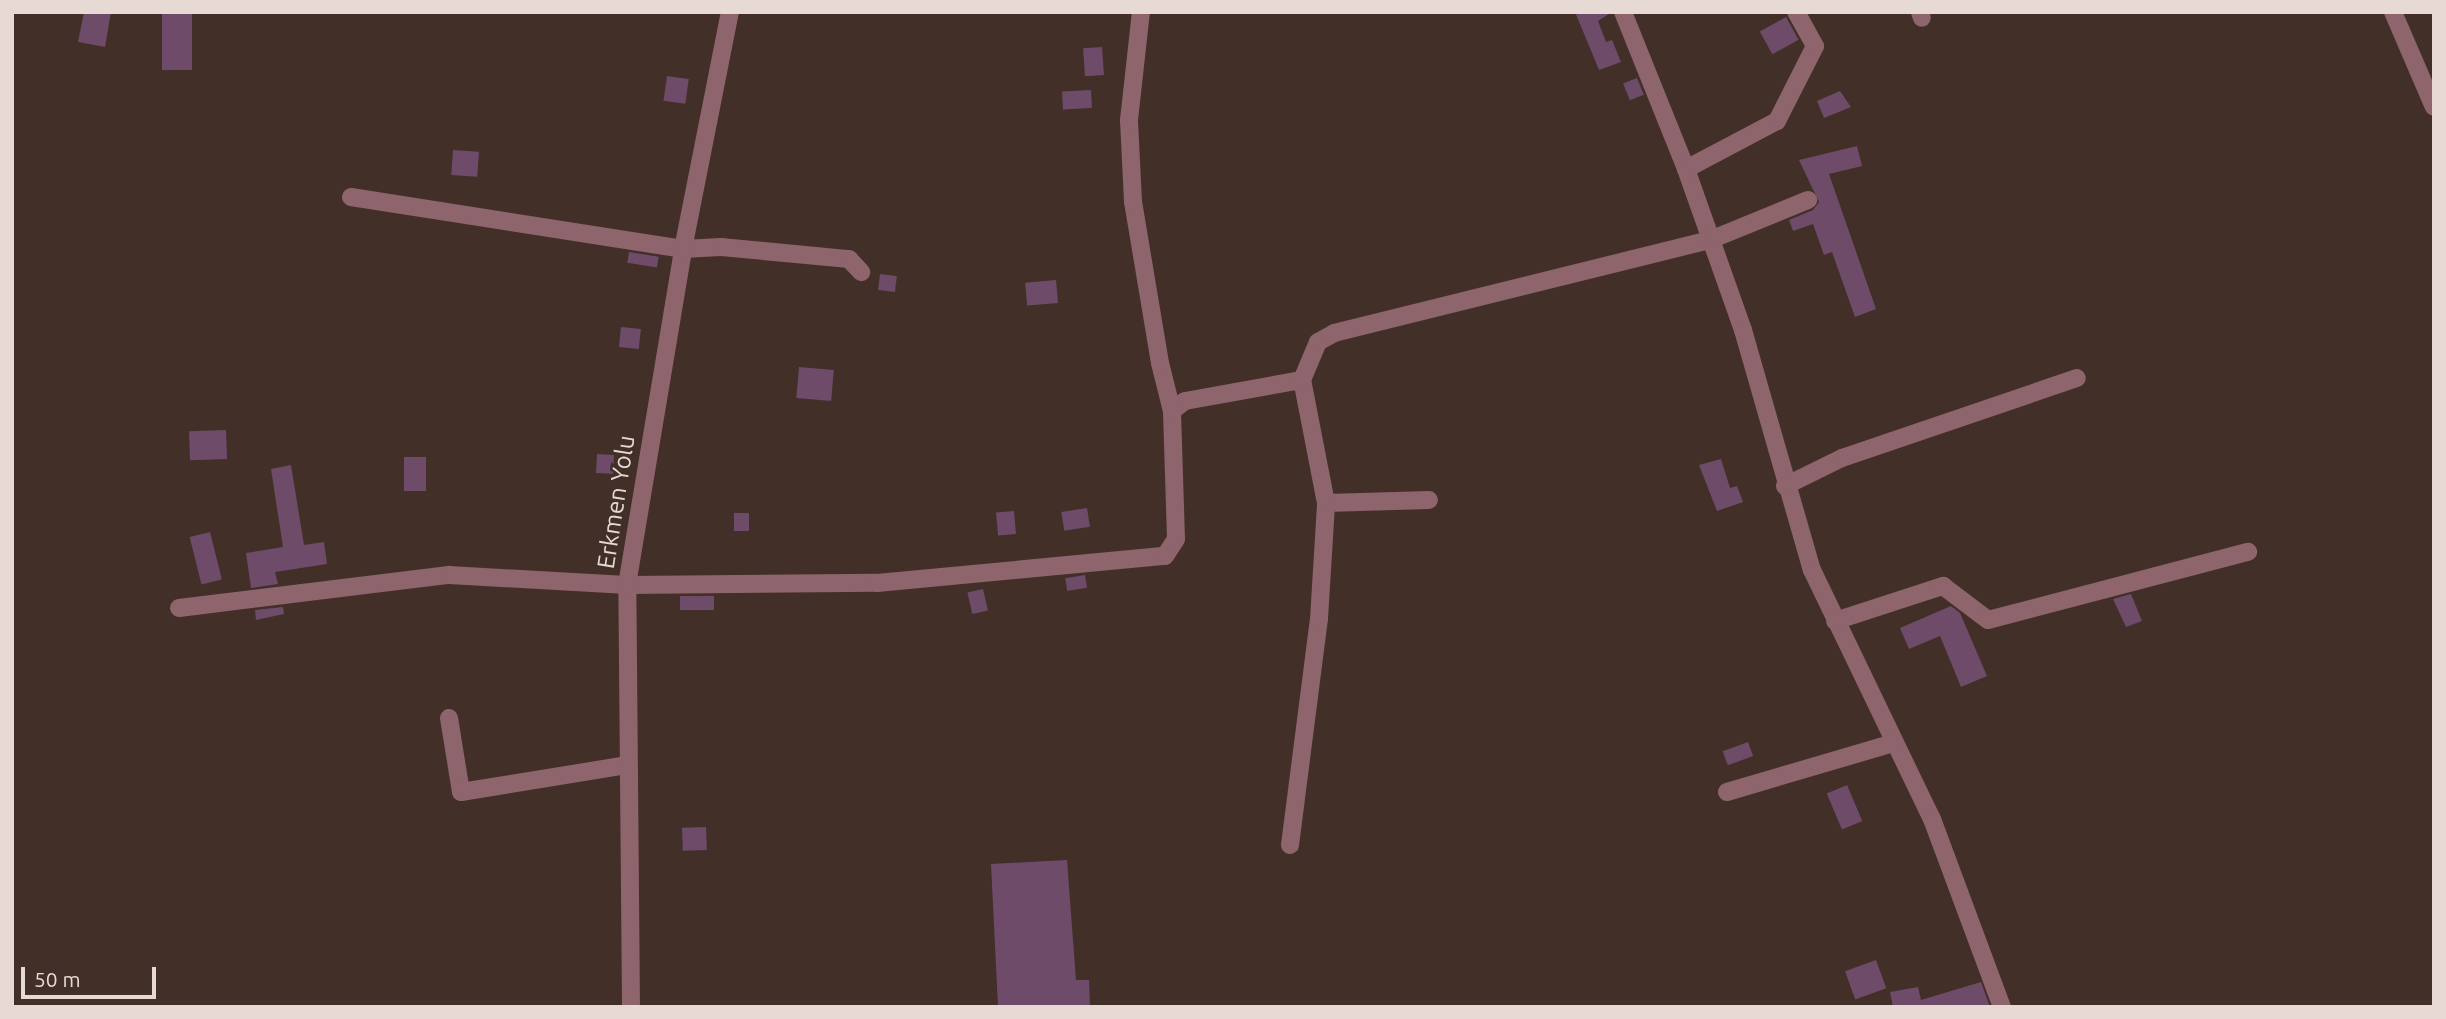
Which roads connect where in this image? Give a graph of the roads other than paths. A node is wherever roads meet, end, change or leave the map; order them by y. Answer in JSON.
{"nodes":[{"id":1,"x":730,"y":12,"type":"edge"},
{"id":2,"x":1141,"y":12,"type":"edge"},
{"id":3,"x":1623,"y":12,"type":"edge"},
{"id":4,"x":1796,"y":12,"type":"edge"},
{"id":5,"x":2393,"y":12,"type":"edge"},
{"id":6,"x":2434,"y":107,"type":"edge"},
{"id":7,"x":1686,"y":169,"type":"junction"},
{"id":8,"x":351,"y":197,"type":"dead end"},
{"id":9,"x":1808,"y":200,"type":"dead end"},
{"id":10,"x":1710,"y":240,"type":"junction"},
{"id":11,"x":683,"y":249,"type":"junction"},
{"id":12,"x":861,"y":272,"type":"dead end"},
{"id":13,"x":2077,"y":378,"type":"dead end"},
{"id":14,"x":1302,"y":380,"type":"junction"},
{"id":15,"x":1172,"y":411,"type":"junction"},
{"id":16,"x":1785,"y":486,"type":"junction"},
{"id":17,"x":1429,"y":500,"type":"dead end"},
{"id":18,"x":1326,"y":503,"type":"junction"},
{"id":19,"x":2248,"y":552,"type":"dead end"},
{"id":20,"x":627,"y":585,"type":"junction"},
{"id":21,"x":179,"y":608,"type":"dead end"},
{"id":22,"x":1835,"y":621,"type":"junction"},
{"id":23,"x":449,"y":718,"type":"dead end"},
{"id":24,"x":1894,"y":743,"type":"junction"},
{"id":25,"x":628,"y":765,"type":"junction"},
{"id":26,"x":1727,"y":792,"type":"dead end"},
{"id":27,"x":1290,"y":845,"type":"dead end"},
{"id":28,"x":631,"y":1007,"type":"edge"},
{"id":29,"x":2003,"y":1007,"type":"edge"}],
"edges":[{"from":1,"to":11,"type":"street","name":"Erkmen Yolu"},
{"from":2,"to":15,"type":"street"},
{"from":3,"to":7,"type":"street"},
{"from":4,"to":7,"type":"street"},
{"from":5,"to":6,"type":"street"},
{"from":7,"to":10,"type":"street"},
{"from":8,"to":11,"type":"street"},
{"from":9,"to":10,"type":"street"},
{"from":10,"to":14,"type":"street"},
{"from":10,"to":16,"type":"street"},
{"from":11,"to":12,"type":"street"},
{"from":11,"to":20,"type":"street","name":"Erkmen Yolu"},
{"from":13,"to":16,"type":"street"},
{"from":14,"to":15,"type":"street"},
{"from":14,"to":18,"type":"street"},
{"from":15,"to":20,"type":"street"},
{"from":16,"to":22,"type":"street"},
{"from":17,"to":18,"type":"street"},
{"from":18,"to":27,"type":"street"},
{"from":19,"to":22,"type":"street"},
{"from":20,"to":21,"type":"street"},
{"from":20,"to":25,"type":"street","name":"Erkmen Yolu"},
{"from":22,"to":24,"type":"street"},
{"from":23,"to":25,"type":"street"},
{"from":24,"to":26,"type":"street"},
{"from":24,"to":29,"type":"street"},
{"from":25,"to":28,"type":"street","name":"Erkmen Yolu"}]}
